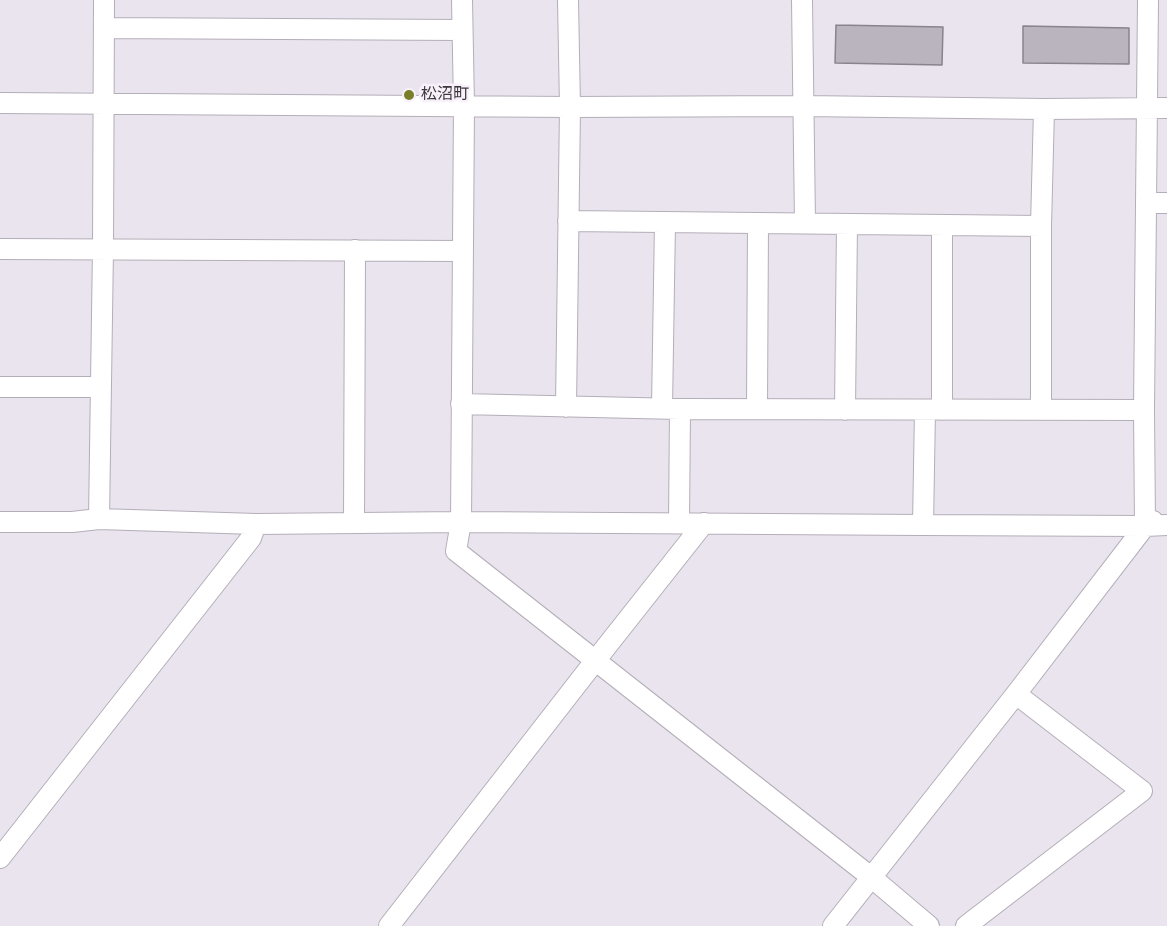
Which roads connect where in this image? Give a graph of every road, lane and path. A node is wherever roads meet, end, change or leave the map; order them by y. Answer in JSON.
{"nodes":[{"id":1,"x":104,"y":0,"type":"edge"},
{"id":2,"x":462,"y":0,"type":"edge"},
{"id":3,"x":568,"y":0,"type":"edge"},
{"id":4,"x":802,"y":0,"type":"edge"},
{"id":5,"x":1148,"y":0,"type":"edge"},
{"id":6,"x":104,"y":28,"type":"junction"},
{"id":7,"x":462,"y":30,"type":"junction"},
{"id":8,"x":0,"y":103,"type":"edge"},
{"id":9,"x":103,"y":103,"type":"junction"},
{"id":10,"x":464,"y":105,"type":"junction"},
{"id":11,"x":803,"y":106,"type":"junction"},
{"id":12,"x":570,"y":107,"type":"junction"},
{"id":13,"x":1044,"y":108,"type":"junction"},
{"id":14,"x":1146,"y":108,"type":"junction"},
{"id":15,"x":1167,"y":108,"type":"edge"},
{"id":16,"x":1146,"y":203,"type":"junction"},
{"id":17,"x":1167,"y":203,"type":"edge"},
{"id":18,"x":568,"y":221,"type":"junction"},
{"id":19,"x":664,"y":222,"type":"junction"},
{"id":20,"x":758,"y":223,"type":"junction"},
{"id":21,"x":805,"y":224,"type":"junction"},
{"id":22,"x":847,"y":224,"type":"junction"},
{"id":23,"x":942,"y":225,"type":"junction"},
{"id":24,"x":1041,"y":225,"type":"junction"},
{"id":25,"x":103,"y":248,"type":"junction"},
{"id":26,"x":0,"y":249,"type":"edge"},
{"id":27,"x":355,"y":250,"type":"junction"},
{"id":28,"x":462,"y":251,"type":"junction"},
{"id":29,"x":0,"y":387,"type":"edge"},
{"id":30,"x":100,"y":387,"type":"junction"},
{"id":31,"x":462,"y":404,"type":"junction"},
{"id":32,"x":566,"y":407,"type":"junction"},
{"id":33,"x":671,"y":408,"type":"junction"},
{"id":34,"x":757,"y":408,"type":"junction"},
{"id":35,"x":845,"y":410,"type":"junction"},
{"id":36,"x":933,"y":410,"type":"junction"},
{"id":37,"x":1041,"y":410,"type":"junction"},
{"id":38,"x":1144,"y":410,"type":"junction"},
{"id":39,"x":1167,"y":513,"type":"edge"},
{"id":40,"x":99,"y":519,"type":"junction"},
{"id":41,"x":0,"y":522,"type":"edge"},
{"id":42,"x":354,"y":522,"type":"junction"},
{"id":43,"x":460,"y":522,"type":"junction"},
{"id":44,"x":679,"y":523,"type":"junction"},
{"id":45,"x":704,"y":523,"type":"junction"},
{"id":46,"x":256,"y":524,"type":"junction"},
{"id":47,"x":923,"y":525,"type":"junction"},
{"id":48,"x":1167,"y":525,"type":"edge"},
{"id":49,"x":1145,"y":526,"type":"junction"},
{"id":50,"x":595,"y":660,"type":"junction"},
{"id":51,"x":1016,"y":694,"type":"junction"},
{"id":52,"x":0,"y":858,"type":"edge"},
{"id":53,"x":871,"y":877,"type":"junction"},
{"id":54,"x":389,"y":926,"type":"edge"},
{"id":55,"x":833,"y":926,"type":"edge"},
{"id":56,"x":929,"y":926,"type":"edge"},
{"id":57,"x":966,"y":926,"type":"edge"}],
"edges":[{"from":1,"to":6,"type":"street"},
{"from":2,"to":7,"type":"street"},
{"from":3,"to":12,"type":"street"},
{"from":4,"to":11,"type":"street"},
{"from":5,"to":14,"type":"street"},
{"from":6,"to":7,"type":"street"},
{"from":6,"to":9,"type":"street"},
{"from":7,"to":10,"type":"street"},
{"from":8,"to":9,"type":"street"},
{"from":9,"to":10,"type":"street"},
{"from":9,"to":25,"type":"street"},
{"from":10,"to":12,"type":"street"},
{"from":10,"to":28,"type":"street"},
{"from":11,"to":12,"type":"street"},
{"from":11,"to":13,"type":"street"},
{"from":11,"to":21,"type":"street"},
{"from":12,"to":18,"type":"street"},
{"from":13,"to":14,"type":"street"},
{"from":13,"to":24,"type":"street"},
{"from":14,"to":15,"type":"street"},
{"from":14,"to":16,"type":"street"},
{"from":16,"to":17,"type":"street"},
{"from":16,"to":38,"type":"street"},
{"from":18,"to":19,"type":"street"},
{"from":18,"to":32,"type":"street"},
{"from":19,"to":20,"type":"street"},
{"from":19,"to":33,"type":"street"},
{"from":20,"to":21,"type":"street"},
{"from":20,"to":34,"type":"street"},
{"from":21,"to":22,"type":"street"},
{"from":22,"to":23,"type":"street"},
{"from":22,"to":35,"type":"street"},
{"from":23,"to":24,"type":"street"},
{"from":23,"to":36,"type":"street"},
{"from":24,"to":37,"type":"street"},
{"from":25,"to":26,"type":"street"},
{"from":25,"to":27,"type":"street"},
{"from":25,"to":30,"type":"street"},
{"from":27,"to":28,"type":"street"},
{"from":27,"to":42,"type":"street"},
{"from":28,"to":31,"type":"street"},
{"from":29,"to":30,"type":"street"},
{"from":30,"to":40,"type":"street"},
{"from":31,"to":32,"type":"street"},
{"from":31,"to":43,"type":"street"},
{"from":32,"to":33,"type":"street"},
{"from":33,"to":34,"type":"street"},
{"from":33,"to":44,"type":"street"},
{"from":34,"to":35,"type":"street"},
{"from":35,"to":36,"type":"street"},
{"from":36,"to":37,"type":"street"},
{"from":36,"to":47,"type":"street"},
{"from":37,"to":38,"type":"street"},
{"from":38,"to":49,"type":"street"},
{"from":39,"to":49,"type":"street"},
{"from":40,"to":41,"type":"street"},
{"from":40,"to":46,"type":"street"},
{"from":42,"to":43,"type":"street"},
{"from":42,"to":46,"type":"street"},
{"from":43,"to":44,"type":"street"},
{"from":43,"to":50,"type":"street"},
{"from":44,"to":45,"type":"street"},
{"from":45,"to":47,"type":"street"},
{"from":45,"to":50,"type":"street"},
{"from":46,"to":52,"type":"street"},
{"from":47,"to":49,"type":"street"},
{"from":48,"to":49,"type":"street"},
{"from":49,"to":51,"type":"street"},
{"from":50,"to":53,"type":"street"},
{"from":50,"to":54,"type":"street"},
{"from":51,"to":53,"type":"street"},
{"from":51,"to":57,"type":"street"},
{"from":53,"to":55,"type":"street"},
{"from":53,"to":56,"type":"street"}]}
